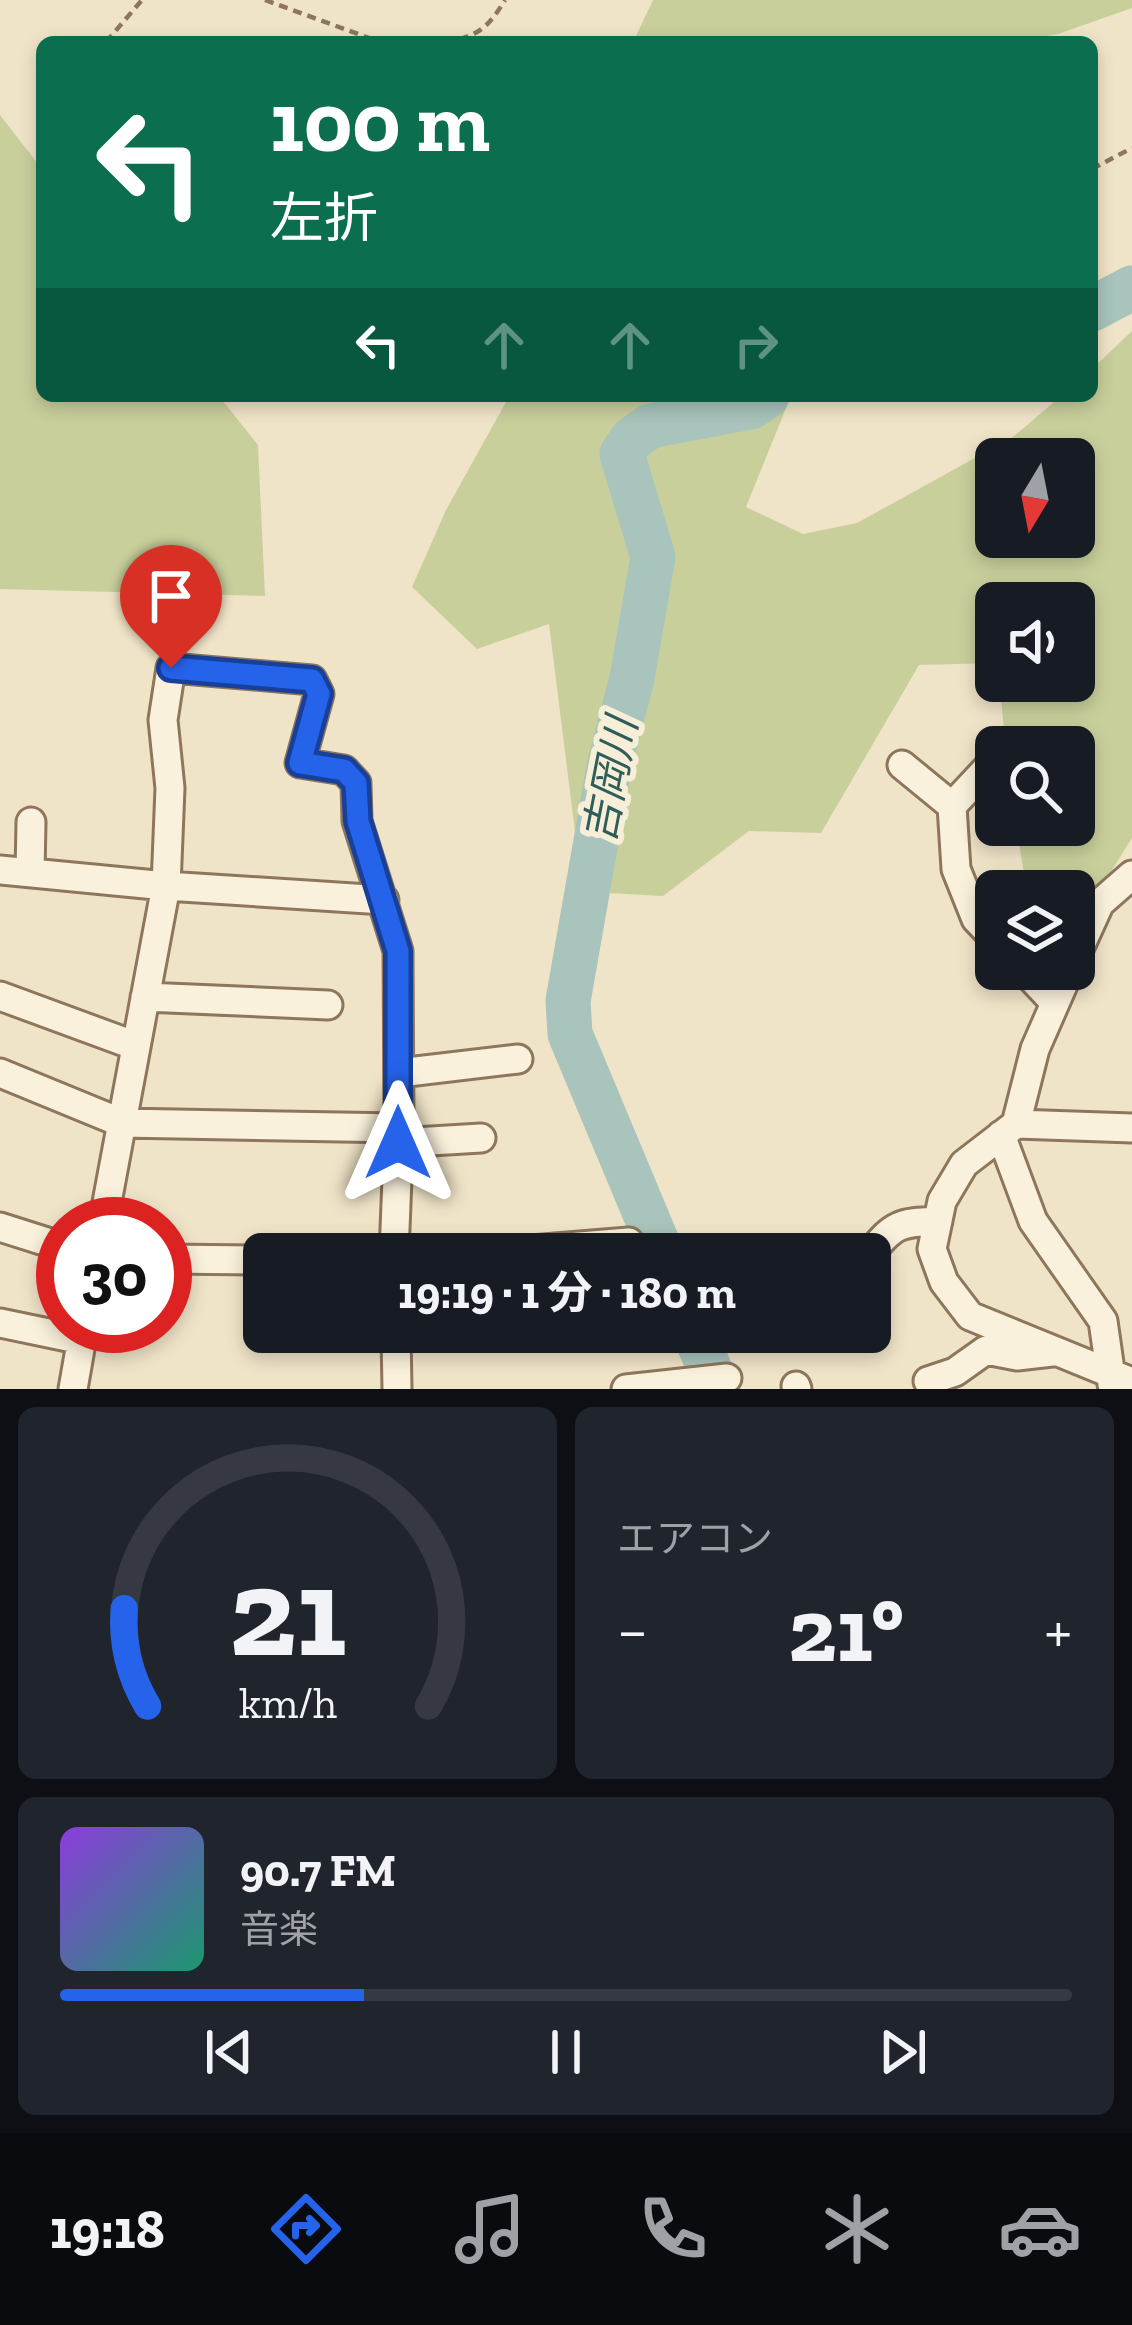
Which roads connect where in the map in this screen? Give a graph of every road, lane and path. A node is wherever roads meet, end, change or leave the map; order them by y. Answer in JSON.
{"nodes":[{"id":1,"x":142,"y":0,"type":"edge"},
{"id":2,"x":265,"y":0,"type":"edge"},
{"id":3,"x":505,"y":0,"type":"edge"},
{"id":4,"x":111,"y":36,"type":"edge"},
{"id":5,"x":364,"y":36,"type":"edge"},
{"id":6,"x":470,"y":36,"type":"edge"},
{"id":7,"x":1132,"y":148,"type":"edge"},
{"id":8,"x":1098,"y":166,"type":"edge"},
{"id":9,"x":902,"y":765,"type":"dead end"},
{"id":10,"x":975,"y":781,"type":"edge"},
{"id":11,"x":952,"y":806,"type":"junction"},
{"id":12,"x":31,"y":822,"type":"dead end"},
{"id":13,"x":0,"y":870,"type":"edge"},
{"id":14,"x":31,"y":873,"type":"junction"},
{"id":15,"x":1132,"y":875,"type":"edge"},
{"id":16,"x":166,"y":886,"type":"junction"},
{"id":17,"x":384,"y":900,"type":"junction"},
{"id":18,"x":1095,"y":913,"type":"edge"},
{"id":19,"x":975,"y":916,"type":"edge"},
{"id":20,"x":1043,"y":990,"type":"edge"},
{"id":21,"x":1061,"y":990,"type":"edge"},
{"id":22,"x":0,"y":996,"type":"edge"},
{"id":23,"x":145,"y":998,"type":"junction"},
{"id":24,"x":1055,"y":1003,"type":"junction"},
{"id":25,"x":328,"y":1005,"type":"dead end"},
{"id":26,"x":136,"y":1046,"type":"junction"},
{"id":27,"x":518,"y":1059,"type":"dead end"},
{"id":28,"x":0,"y":1073,"type":"edge"},
{"id":29,"x":398,"y":1073,"type":"junction"},
{"id":30,"x":122,"y":1124,"type":"junction"},
{"id":31,"x":1132,"y":1128,"type":"edge"},
{"id":32,"x":1008,"y":1130,"type":"junction"},
{"id":33,"x":399,"y":1136,"type":"junction"},
{"id":34,"x":481,"y":1138,"type":"dead end"},
{"id":35,"x":108,"y":1197,"type":"edge"},
{"id":36,"x":938,"y":1221,"type":"junction"},
{"id":37,"x":0,"y":1227,"type":"edge"},
{"id":38,"x":395,"y":1233,"type":"edge"},
{"id":39,"x":886,"y":1233,"type":"edge"},
{"id":40,"x":36,"y":1238,"type":"edge"},
{"id":41,"x":192,"y":1259,"type":"edge"},
{"id":42,"x":243,"y":1260,"type":"edge"},
{"id":43,"x":0,"y":1323,"type":"edge"},
{"id":44,"x":36,"y":1327,"type":"edge"},
{"id":45,"x":1058,"y":1352,"type":"junction"},
{"id":46,"x":79,"y":1353,"type":"edge"},
{"id":47,"x":397,"y":1353,"type":"edge"},
{"id":48,"x":727,"y":1378,"type":"dead end"},
{"id":49,"x":928,"y":1381,"type":"dead end"},
{"id":50,"x":1118,"y":1382,"type":"edge"},
{"id":51,"x":73,"y":1389,"type":"edge"},
{"id":52,"x":398,"y":1389,"type":"edge"},
{"id":53,"x":626,"y":1389,"type":"edge"}],
"edges":[{"from":1,"to":4,"type":"path"},
{"from":2,"to":5,"type":"path"},
{"from":3,"to":6,"type":"path"},
{"from":7,"to":8,"type":"path"},
{"from":9,"to":11,"type":"street"},
{"from":10,"to":11,"type":"street"},
{"from":11,"to":19,"type":"street"},
{"from":12,"to":14,"type":"street"},
{"from":13,"to":14,"type":"street"},
{"from":14,"to":16,"type":"street"},
{"from":15,"to":18,"type":"street"},
{"from":16,"to":17,"type":"street"},
{"from":16,"to":17,"type":"street"},
{"from":16,"to":23,"type":"street"},
{"from":17,"to":29,"type":"street"},
{"from":20,"to":24,"type":"street"},
{"from":21,"to":24,"type":"street"},
{"from":22,"to":26,"type":"street"},
{"from":23,"to":25,"type":"street"},
{"from":23,"to":26,"type":"street"},
{"from":24,"to":32,"type":"street"},
{"from":26,"to":30,"type":"street"},
{"from":27,"to":29,"type":"street"},
{"from":28,"to":30,"type":"street"},
{"from":29,"to":33,"type":"street"},
{"from":30,"to":33,"type":"street"},
{"from":30,"to":35,"type":"street"},
{"from":31,"to":32,"type":"street"},
{"from":32,"to":36,"type":"street"},
{"from":32,"to":50,"type":"street"},
{"from":33,"to":34,"type":"street"},
{"from":33,"to":38,"type":"street"},
{"from":36,"to":39,"type":"street"},
{"from":36,"to":45,"type":"street"},
{"from":37,"to":40,"type":"street"},
{"from":41,"to":42,"type":"street"},
{"from":43,"to":44,"type":"street"},
{"from":45,"to":49,"type":"street"},
{"from":45,"to":50,"type":"street"},
{"from":46,"to":51,"type":"street"},
{"from":47,"to":52,"type":"street"},
{"from":48,"to":53,"type":"street"}]}
